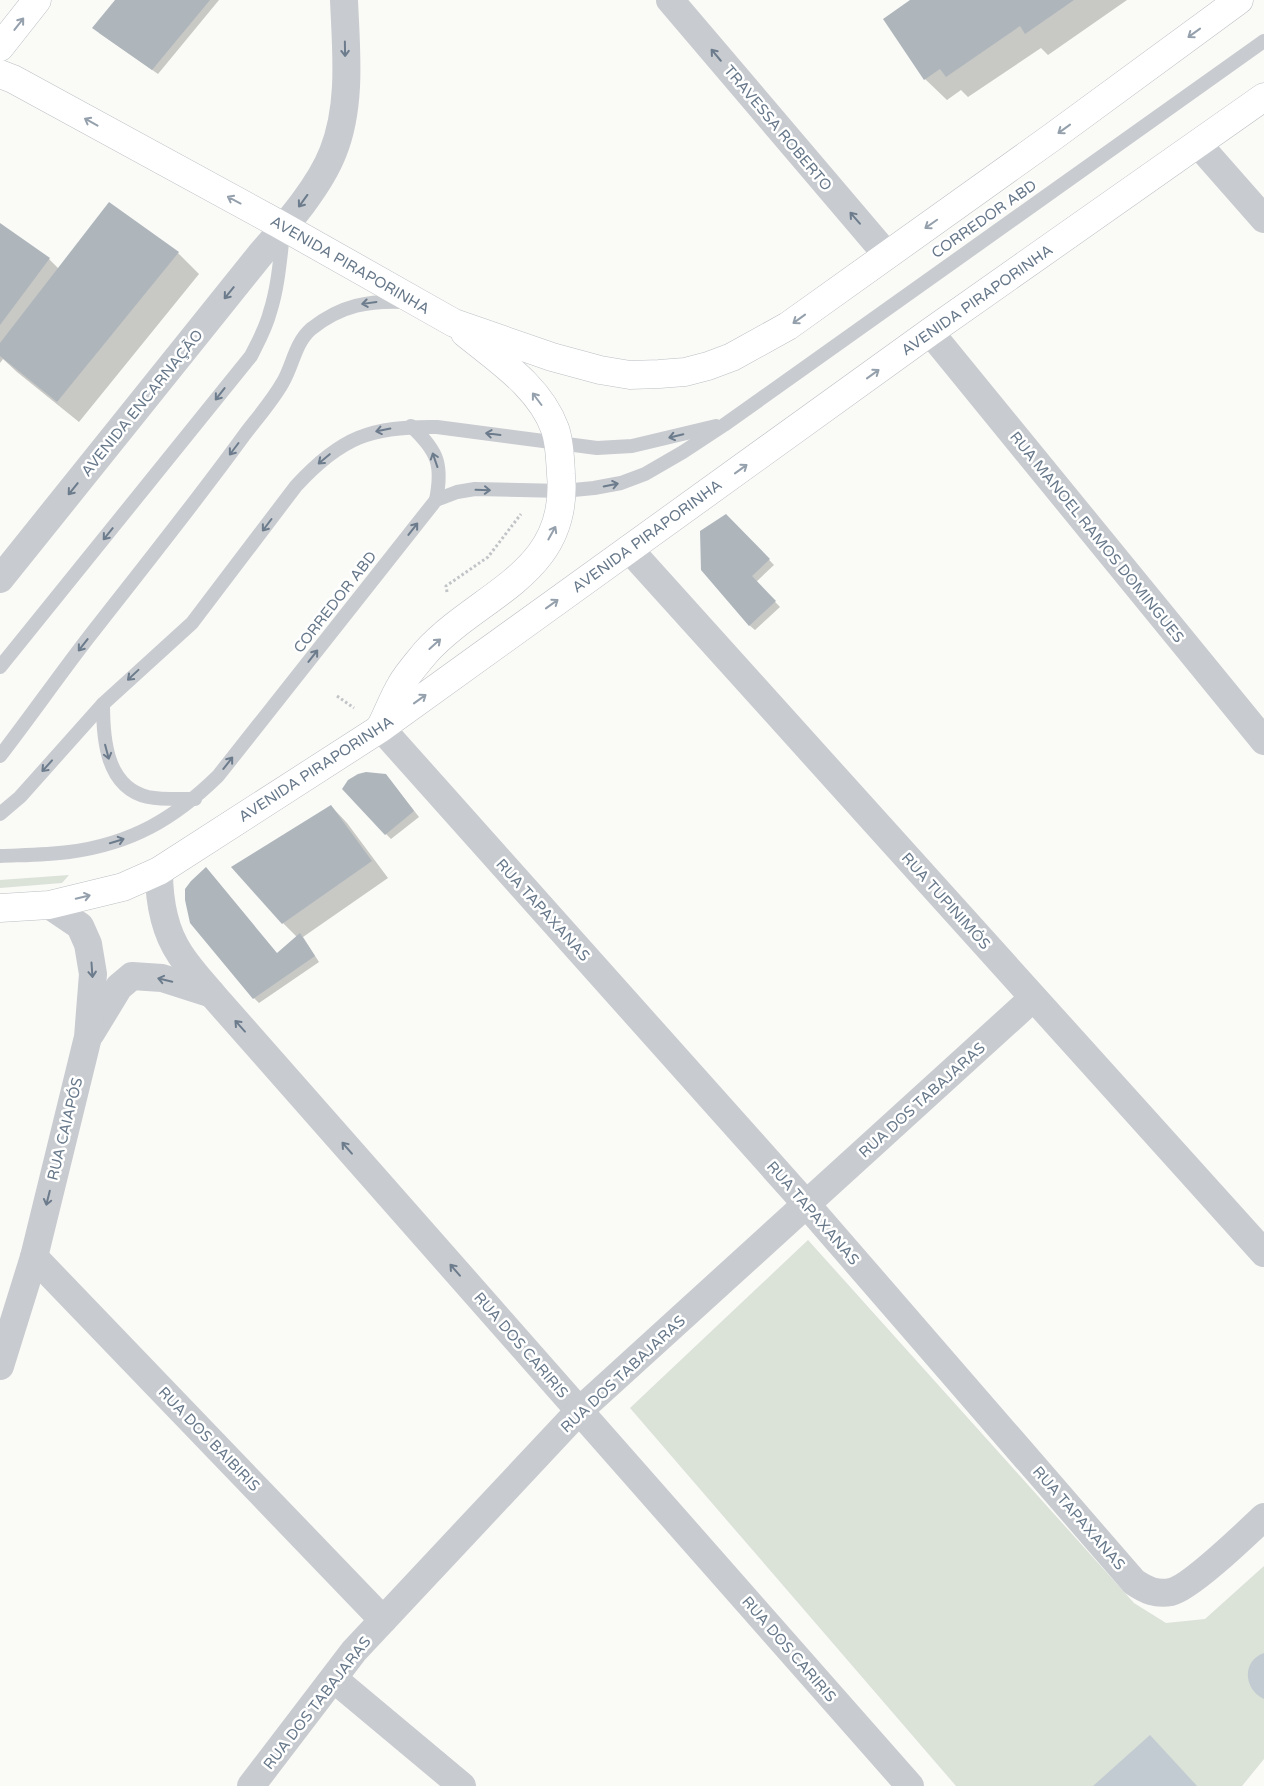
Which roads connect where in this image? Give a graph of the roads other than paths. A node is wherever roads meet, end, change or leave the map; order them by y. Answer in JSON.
{"nodes":[{"id":1,"x":37,"y":0,"type":"edge"},
{"id":2,"x":344,"y":0,"type":"edge"},
{"id":3,"x":670,"y":0,"type":"edge"},
{"id":4,"x":1240,"y":0,"type":"edge"},
{"id":5,"x":1264,"y":41,"type":"edge"},
{"id":6,"x":0,"y":47,"type":"edge"},
{"id":7,"x":0,"y":74,"type":"edge"},
{"id":8,"x":1264,"y":97,"type":"edge"},
{"id":9,"x":1198,"y":144,"type":"junction"},
{"id":10,"x":1264,"y":219,"type":"edge"},
{"id":11,"x":284,"y":227,"type":"junction"},
{"id":12,"x":887,"y":255,"type":"junction"},
{"id":13,"x":417,"y":303,"type":"junction"},
{"id":14,"x":454,"y":323,"type":"junction"},
{"id":15,"x":930,"y":332,"type":"junction"},
{"id":16,"x":724,"y":424,"type":"junction"},
{"id":17,"x":411,"y":426,"type":"junction"},
{"id":18,"x":558,"y":442,"type":"junction"},
{"id":19,"x":563,"y":491,"type":"junction"},
{"id":20,"x":436,"y":500,"type":"junction"},
{"id":21,"x":629,"y":549,"type":"junction"},
{"id":22,"x":0,"y":579,"type":"edge"},
{"id":23,"x":0,"y":668,"type":"edge"},
{"id":24,"x":103,"y":704,"type":"junction"},
{"id":25,"x":381,"y":728,"type":"junction"},
{"id":26,"x":1264,"y":741,"type":"edge"},
{"id":27,"x":0,"y":756,"type":"edge"},
{"id":28,"x":195,"y":799,"type":"junction"},
{"id":29,"x":0,"y":814,"type":"edge"},
{"id":30,"x":0,"y":856,"type":"edge"},
{"id":31,"x":159,"y":871,"type":"junction"},
{"id":32,"x":49,"y":905,"type":"junction"},
{"id":33,"x":0,"y":908,"type":"edge"},
{"id":34,"x":212,"y":994,"type":"junction"},
{"id":35,"x":1033,"y":998,"type":"junction"},
{"id":36,"x":88,"y":1037,"type":"junction"},
{"id":37,"x":807,"y":1205,"type":"junction"},
{"id":38,"x":1264,"y":1253,"type":"edge"},
{"id":39,"x":34,"y":1257,"type":"junction"},
{"id":40,"x":0,"y":1366,"type":"edge"},
{"id":41,"x":579,"y":1411,"type":"junction"},
{"id":42,"x":1264,"y":1517,"type":"edge"},
{"id":43,"x":383,"y":1620,"type":"junction"},
{"id":44,"x":334,"y":1679,"type":"junction"},
{"id":45,"x":251,"y":1786,"type":"edge"},
{"id":46,"x":462,"y":1786,"type":"edge"},
{"id":47,"x":910,"y":1786,"type":"edge"}],
"edges":[{"from":6,"to":1,"type":"main road","one_way":true},
{"from":2,"to":11,"type":"street","name":"AVENIDA ENCARNAÇÃO","one_way":true},
{"from":12,"to":3,"type":"street","name":"TRAVESSA ROBERTO","one_way":true},
{"from":4,"to":12,"type":"main road","name":"AVENIDA PIRAPORINHA","one_way":true},
{"from":5,"to":16,"type":"lane","name":"CORREDOR ABD"},
{"from":11,"to":7,"type":"main road","name":"AVENIDA PIRAPORINHA","one_way":true},
{"from":8,"to":9,"type":"main road","name":"AVENIDA PIRAPORINHA"},
{"from":9,"to":10,"type":"street"},
{"from":9,"to":15,"type":"main road","name":"AVENIDA PIRAPORINHA"},
{"from":11,"to":13,"type":"main road","name":"AVENIDA PIRAPORINHA"},
{"from":11,"to":22,"type":"street","name":"AVENIDA ENCARNAÇÃO","one_way":true},
{"from":11,"to":23,"type":"lane","name":"AVENIDA ENCARNAÇÃO","one_way":true},
{"from":12,"to":14,"type":"main road","name":"AVENIDA PIRAPORINHA","one_way":true},
{"from":13,"to":14,"type":"main road","name":"AVENIDA PIRAPORINHA"},
{"from":13,"to":27,"type":"lane","one_way":true},
{"from":18,"to":14,"type":"main road","one_way":true},
{"from":21,"to":15,"type":"main road","name":"AVENIDA PIRAPORINHA","one_way":true},
{"from":15,"to":26,"type":"street","name":"RUA MANOEL RAMOS DOMINGUES"},
{"from":16,"to":18,"type":"lane","name":"CORREDOR ABD","one_way":true},
{"from":19,"to":16,"type":"lane","name":"CORREDOR ABD","one_way":true},
{"from":18,"to":17,"type":"lane","name":"CORREDOR ABD","one_way":true},
{"from":20,"to":17,"type":"lane","one_way":true},
{"from":17,"to":24,"type":"lane","name":"CORREDOR ABD","one_way":true},
{"from":18,"to":19,"type":"main road"},
{"from":20,"to":19,"type":"lane","name":"CORREDOR ABD","one_way":true},
{"from":25,"to":19,"type":"main road","one_way":true},
{"from":28,"to":20,"type":"lane","name":"CORREDOR ABD","one_way":true},
{"from":25,"to":21,"type":"main road","name":"AVENIDA PIRAPORINHA","one_way":true},
{"from":21,"to":35,"type":"street","name":"RUA TUPINIMÓS"},
{"from":24,"to":28,"type":"lane","one_way":true},
{"from":24,"to":29,"type":"lane","name":"CORREDOR ABD","one_way":true},
{"from":25,"to":31,"type":"main road","name":"AVENIDA PIRAPORINHA"},
{"from":25,"to":37,"type":"street","name":"RUA TAPAXANAS"},
{"from":30,"to":28,"type":"lane","name":"CORREDOR ABD","one_way":true},
{"from":32,"to":31,"type":"main road","name":"AVENIDA PIRAPORINHA","one_way":true},
{"from":31,"to":34,"type":"street","name":"RUA DOS CARIRIS"},
{"from":32,"to":33,"type":"main road","name":"AVENIDA PIRAPORINHA"},
{"from":32,"to":36,"type":"street","name":"RUA CAIAPÓS","one_way":true},
{"from":34,"to":36,"type":"street","one_way":true},
{"from":41,"to":34,"type":"street","name":"RUA DOS CARIRIS","one_way":true},
{"from":35,"to":37,"type":"street","name":"RUA DOS TABAJARAS"},
{"from":35,"to":38,"type":"street","name":"RUA TUPINIMÓS"},
{"from":36,"to":39,"type":"street","name":"RUA CAIAPÓS","one_way":true},
{"from":37,"to":41,"type":"street","name":"RUA DOS TABAJARAS"},
{"from":37,"to":42,"type":"street","name":"RUA TAPAXANAS"},
{"from":39,"to":40,"type":"street","name":"RUA CAIAPÓS"},
{"from":39,"to":43,"type":"street","name":"RUA DOS BAIBIRIS"},
{"from":41,"to":43,"type":"street","name":"RUA DOS TABAJARAS"},
{"from":41,"to":47,"type":"street","name":"RUA DOS CARIRIS"},
{"from":43,"to":44,"type":"street","name":"RUA DOS TABAJARAS"},
{"from":44,"to":45,"type":"street","name":"RUA DOS TABAJARAS"},
{"from":44,"to":46,"type":"street"}]}
